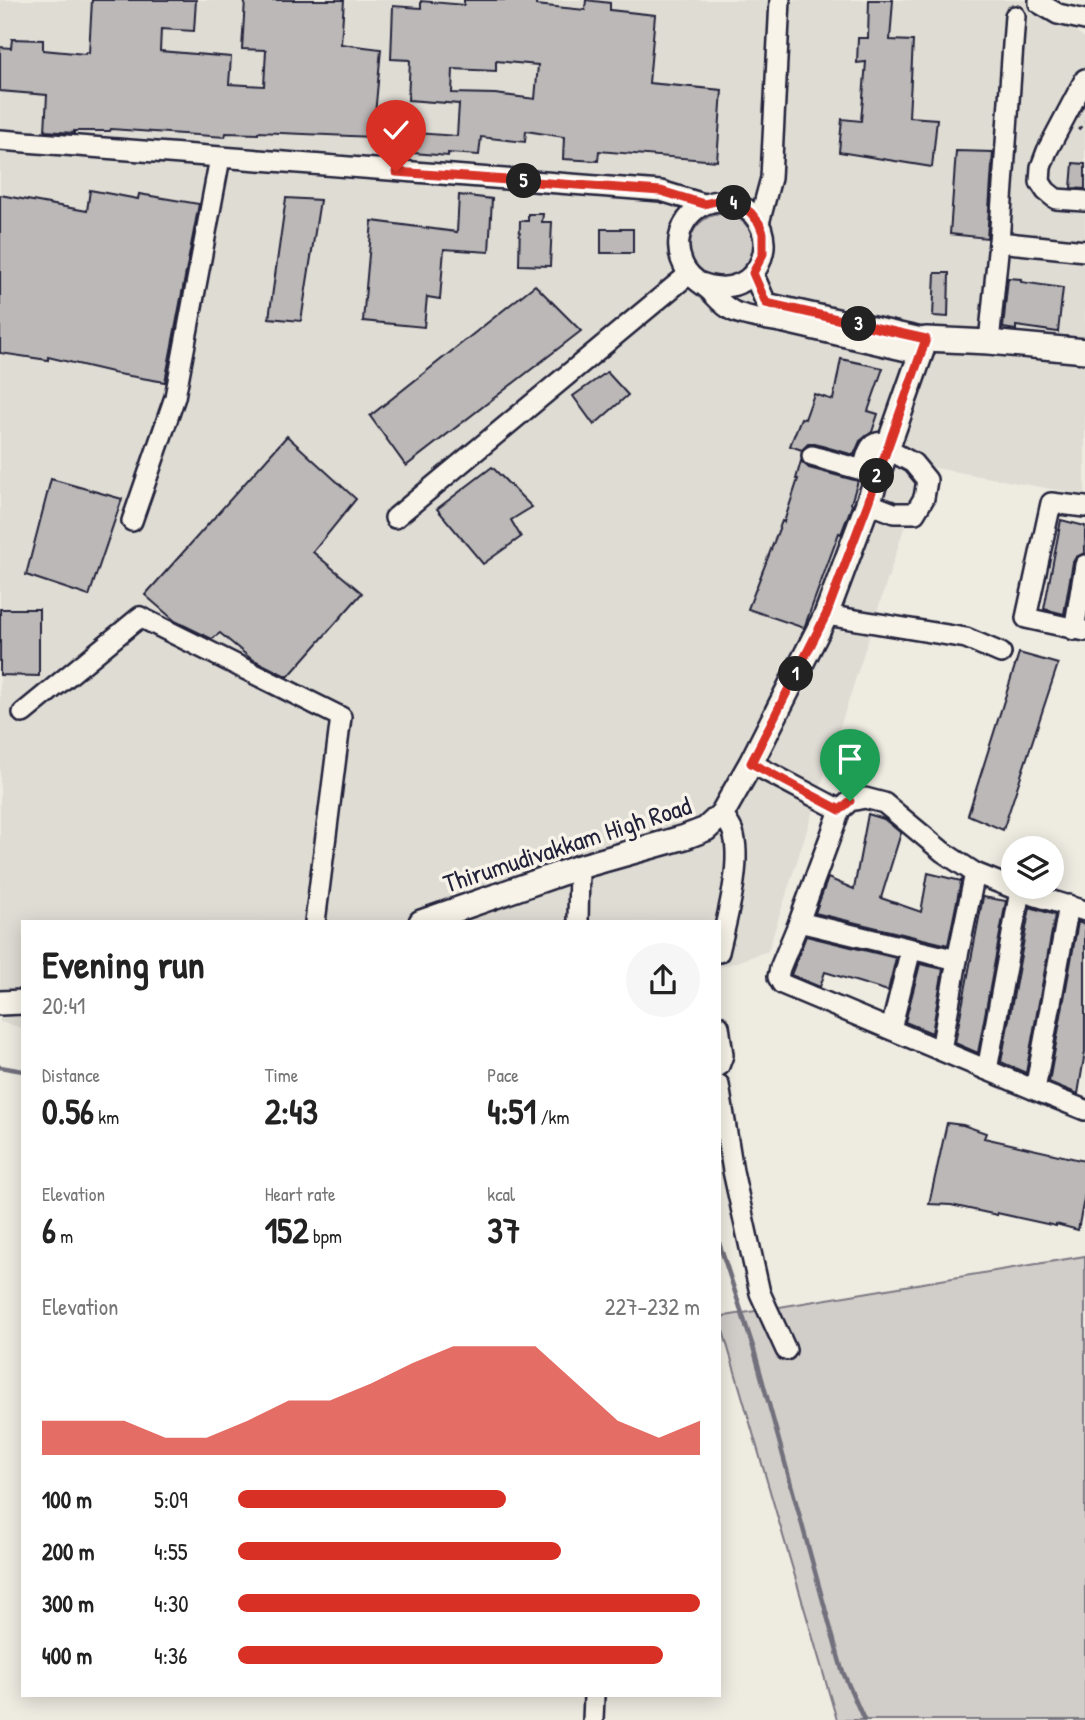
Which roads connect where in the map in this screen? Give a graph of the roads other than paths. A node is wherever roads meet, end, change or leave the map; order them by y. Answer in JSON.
{"nodes":[{"id":1,"x":780,"y":0,"type":"edge"},
{"id":2,"x":1039,"y":0,"type":"edge"},
{"id":3,"x":1015,"y":16,"type":"dead end"},
{"id":4,"x":1085,"y":20,"type":"edge"},
{"id":5,"x":1085,"y":79,"type":"edge"},
{"id":6,"x":0,"y":140,"type":"edge"},
{"id":7,"x":220,"y":158,"type":"junction"},
{"id":8,"x":1085,"y":201,"type":"edge"},
{"id":9,"x":704,"y":204,"type":"junction"},
{"id":10,"x":759,"y":223,"type":"junction"},
{"id":11,"x":999,"y":242,"type":"junction"},
{"id":12,"x":1085,"y":251,"type":"edge"},
{"id":13,"x":753,"y":273,"type":"junction"},
{"id":14,"x":695,"y":279,"type":"junction"},
{"id":15,"x":989,"y":342,"type":"junction"},
{"id":16,"x":923,"y":346,"type":"junction"},
{"id":17,"x":1085,"y":351,"type":"edge"},
{"id":18,"x":888,"y":446,"type":"junction"},
{"id":19,"x":812,"y":456,"type":"dead end"},
{"id":20,"x":870,"y":472,"type":"junction"},
{"id":21,"x":868,"y":503,"type":"junction"},
{"id":22,"x":1085,"y":507,"type":"edge"},
{"id":23,"x":395,"y":518,"type":"dead end"},
{"id":24,"x":132,"y":522,"type":"dead end"},
{"id":25,"x":1085,"y":565,"type":"edge"},
{"id":26,"x":826,"y":615,"type":"junction"},
{"id":27,"x":1080,"y":630,"type":"edge"},
{"id":28,"x":1001,"y":653,"type":"dead end"},
{"id":29,"x":23,"y":713,"type":"dead end"},
{"id":30,"x":751,"y":763,"type":"junction"},
{"id":31,"x":840,"y":810,"type":"junction"},
{"id":32,"x":722,"y":814,"type":"junction"},
{"id":33,"x":579,"y":866,"type":"junction"},
{"id":34,"x":975,"y":873,"type":"junction"},
{"id":35,"x":1001,"y":883,"type":"edge"},
{"id":36,"x":1018,"y":899,"type":"edge"},
{"id":37,"x":1047,"y":899,"type":"edge"},
{"id":38,"x":1077,"y":908,"type":"edge"},
{"id":39,"x":315,"y":920,"type":"edge"},
{"id":40,"x":427,"y":920,"type":"edge"},
{"id":41,"x":578,"y":920,"type":"edge"},
{"id":42,"x":799,"y":922,"type":"junction"},
{"id":43,"x":721,"y":943,"type":"edge"},
{"id":44,"x":911,"y":949,"type":"junction"},
{"id":45,"x":957,"y":960,"type":"junction"},
{"id":46,"x":21,"y":1002,"type":"edge"},
{"id":47,"x":0,"y":1003,"type":"edge"},
{"id":48,"x":891,"y":1029,"type":"junction"},
{"id":49,"x":721,"y":1040,"type":"edge"},
{"id":50,"x":941,"y":1050,"type":"junction"},
{"id":51,"x":721,"y":1060,"type":"edge"},
{"id":52,"x":986,"y":1070,"type":"junction"},
{"id":53,"x":1035,"y":1090,"type":"junction"},
{"id":54,"x":721,"y":1097,"type":"edge"},
{"id":55,"x":1084,"y":1105,"type":"edge"},
{"id":56,"x":786,"y":1350,"type":"dead end"},
{"id":57,"x":594,"y":1697,"type":"edge"},
{"id":58,"x":593,"y":1720,"type":"edge"}],
"edges":[{"from":1,"to":10,"type":"street"},
{"from":2,"to":4,"type":"street"},
{"from":3,"to":11,"type":"street"},
{"from":5,"to":8,"type":"street"},
{"from":6,"to":7,"type":"street"},
{"from":7,"to":9,"type":"street"},
{"from":7,"to":24,"type":"street"},
{"from":9,"to":10,"type":"street"},
{"from":9,"to":14,"type":"street"},
{"from":10,"to":13,"type":"street"},
{"from":11,"to":12,"type":"street"},
{"from":11,"to":15,"type":"street"},
{"from":13,"to":14,"type":"street"},
{"from":13,"to":16,"type":"street"},
{"from":14,"to":16,"type":"street"},
{"from":14,"to":23,"type":"street"},
{"from":15,"to":16,"type":"main road"},
{"from":15,"to":17,"type":"main road"},
{"from":16,"to":18,"type":"main road","name":"Thirumudivakkam High Road"},
{"from":18,"to":20,"type":"main road","name":"Thirumudivakkam High Road"},
{"from":18,"to":21,"type":"street"},
{"from":19,"to":20,"type":"street"},
{"from":20,"to":21,"type":"main road","name":"Thirumudivakkam High Road"},
{"from":21,"to":26,"type":"main road","name":"Thirumudivakkam High Road"},
{"from":22,"to":27,"type":"street"},
{"from":25,"to":27,"type":"street"},
{"from":26,"to":28,"type":"street"},
{"from":26,"to":30,"type":"main road","name":"Thirumudivakkam High Road"},
{"from":29,"to":39,"type":"street"},
{"from":30,"to":31,"type":"street"},
{"from":30,"to":32,"type":"main road","name":"Thirumudivakkam High Road"},
{"from":31,"to":34,"type":"street"},
{"from":31,"to":42,"type":"street"},
{"from":32,"to":33,"type":"main road","name":"Thirumudivakkam High Road"},
{"from":32,"to":43,"type":"street"},
{"from":33,"to":40,"type":"main road","name":"Thirumudivakkam High Road"},
{"from":33,"to":41,"type":"street"},
{"from":34,"to":35,"type":"street"},
{"from":34,"to":45,"type":"street"},
{"from":36,"to":52,"type":"street"},
{"from":37,"to":38,"type":"street"},
{"from":38,"to":53,"type":"street"},
{"from":42,"to":44,"type":"street"},
{"from":42,"to":48,"type":"street"},
{"from":44,"to":45,"type":"street"},
{"from":44,"to":48,"type":"street"},
{"from":45,"to":50,"type":"street"},
{"from":46,"to":47,"type":"main road"},
{"from":48,"to":50,"type":"street"},
{"from":49,"to":51,"type":"street"},
{"from":50,"to":52,"type":"street"},
{"from":52,"to":53,"type":"street"},
{"from":53,"to":55,"type":"street"},
{"from":54,"to":56,"type":"street"},
{"from":57,"to":58,"type":"street"}]}
